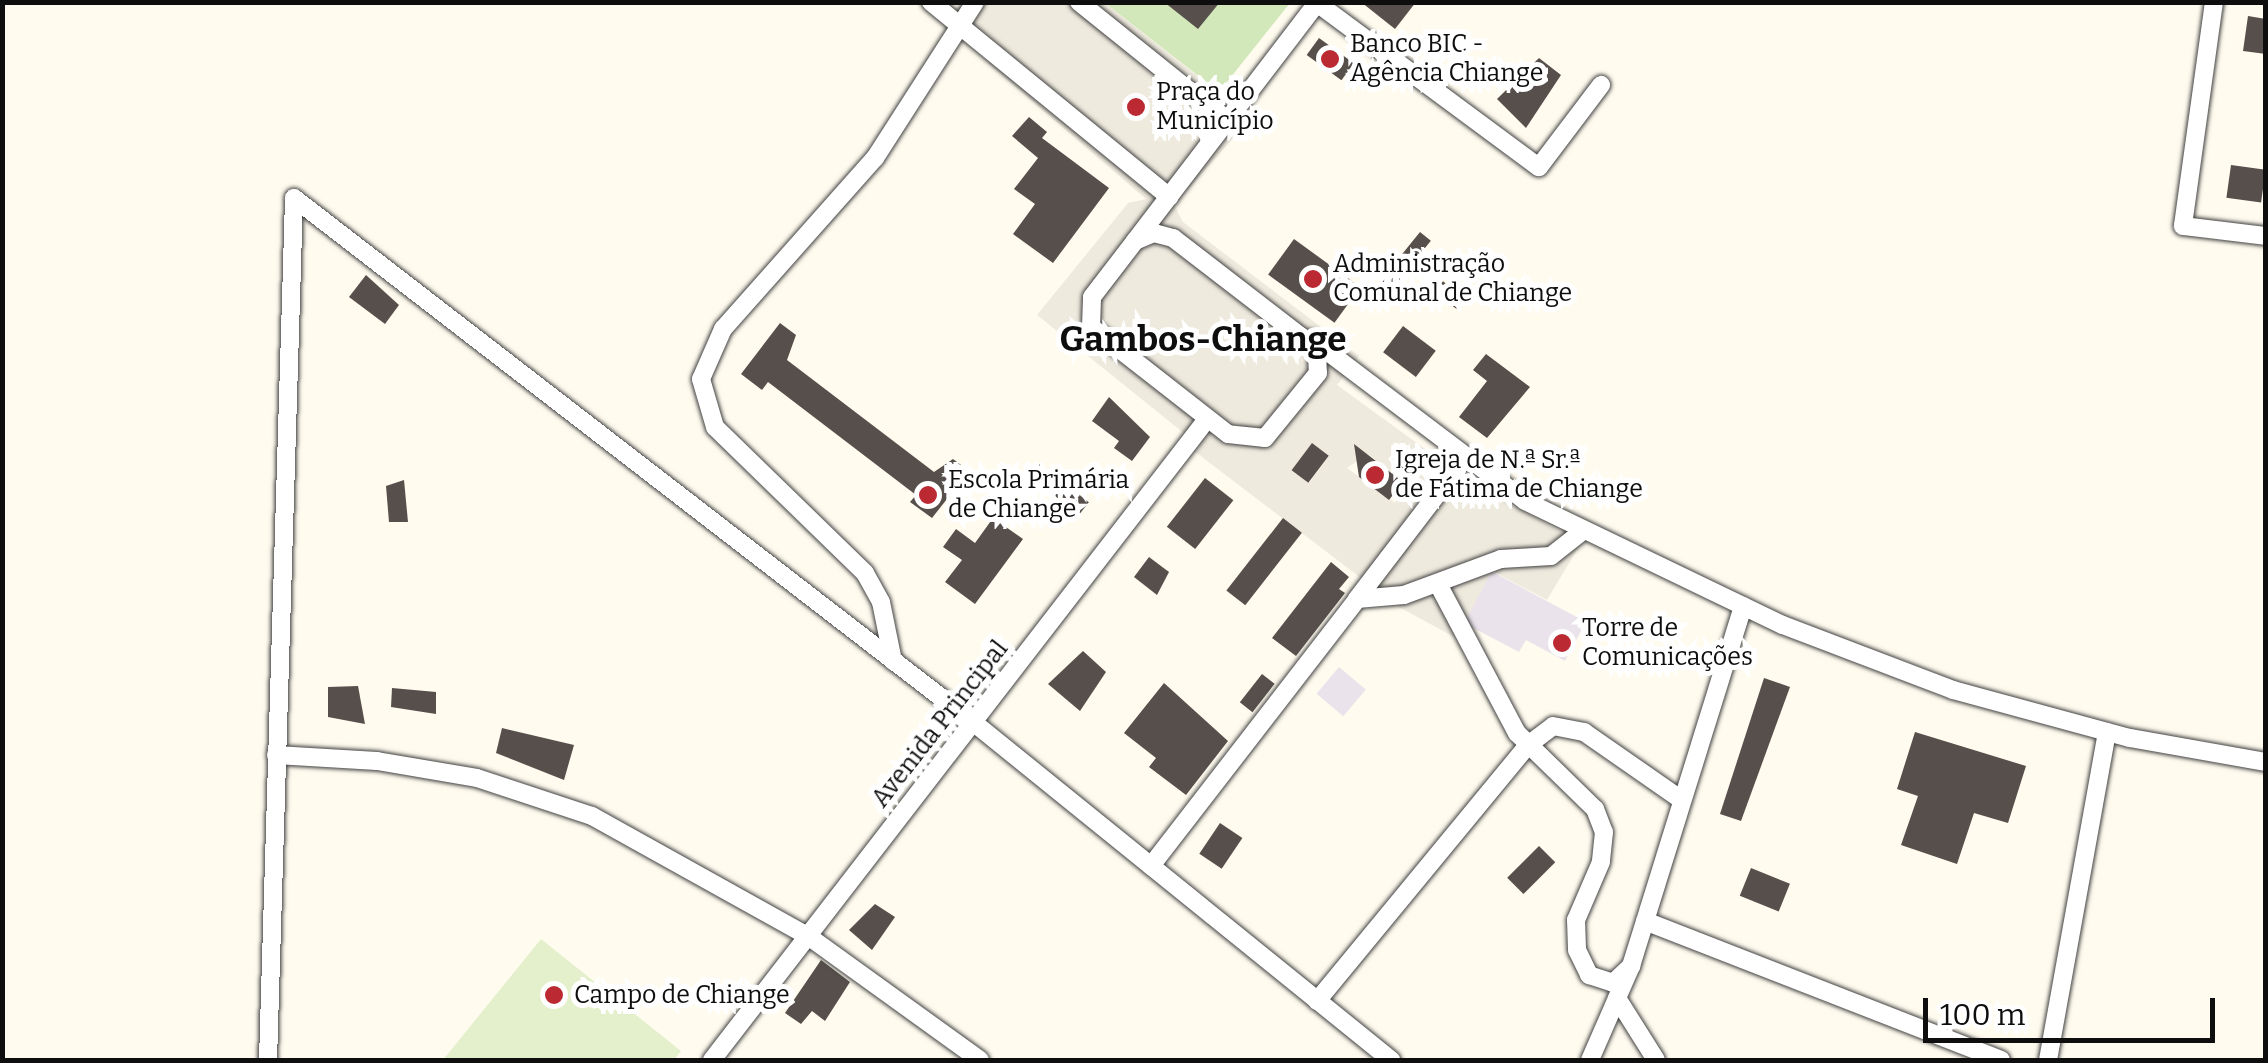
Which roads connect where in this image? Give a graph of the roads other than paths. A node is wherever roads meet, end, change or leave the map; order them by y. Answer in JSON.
{"nodes":[{"id":1,"x":931,"y":2,"type":"edge"},
{"id":2,"x":975,"y":2,"type":"edge"},
{"id":3,"x":1079,"y":2,"type":"edge"},
{"id":4,"x":2214,"y":2,"type":"edge"},
{"id":5,"x":1317,"y":3,"type":"edge"},
{"id":6,"x":958,"y":24,"type":"junction"},
{"id":7,"x":1601,"y":85,"type":"dead end"},
{"id":8,"x":1226,"y":121,"type":"junction"},
{"id":9,"x":1169,"y":197,"type":"junction"},
{"id":10,"x":2266,"y":236,"type":"edge"},
{"id":11,"x":1135,"y":240,"type":"junction"},
{"id":12,"x":1310,"y":339,"type":"junction"},
{"id":13,"x":1207,"y":419,"type":"junction"},
{"id":14,"x":1464,"y":458,"type":"junction"},
{"id":15,"x":1584,"y":530,"type":"junction"},
{"id":16,"x":1438,"y":584,"type":"junction"},
{"id":17,"x":1357,"y":598,"type":"junction"},
{"id":18,"x":1742,"y":606,"type":"junction"},
{"id":19,"x":893,"y":661,"type":"junction"},
{"id":20,"x":973,"y":722,"type":"junction"},
{"id":21,"x":2106,"y":732,"type":"junction"},
{"id":22,"x":1528,"y":746,"type":"junction"},
{"id":23,"x":276,"y":755,"type":"junction"},
{"id":24,"x":2266,"y":762,"type":"edge"},
{"id":25,"x":1682,"y":800,"type":"junction"},
{"id":26,"x":1151,"y":866,"type":"junction"},
{"id":27,"x":1645,"y":921,"type":"junction"},
{"id":28,"x":808,"y":936,"type":"junction"},
{"id":29,"x":1631,"y":966,"type":"junction"},
{"id":30,"x":1617,"y":998,"type":"junction"},
{"id":31,"x":1317,"y":1001,"type":"junction"},
{"id":32,"x":268,"y":1060,"type":"edge"},
{"id":33,"x":712,"y":1060,"type":"edge"},
{"id":34,"x":980,"y":1060,"type":"edge"},
{"id":35,"x":1390,"y":1060,"type":"edge"},
{"id":36,"x":1590,"y":1060,"type":"edge"},
{"id":37,"x":1656,"y":1060,"type":"edge"},
{"id":38,"x":2001,"y":1060,"type":"edge"},
{"id":39,"x":2048,"y":1060,"type":"edge"}],
"edges":[{"from":1,"to":6,"type":"street"},
{"from":2,"to":6,"type":"street"},
{"from":3,"to":8,"type":"street"},
{"from":4,"to":10,"type":"street"},
{"from":5,"to":7,"type":"street"},
{"from":5,"to":8,"type":"street"},
{"from":6,"to":9,"type":"street"},
{"from":6,"to":19,"type":"street"},
{"from":8,"to":9,"type":"street"},
{"from":9,"to":11,"type":"street"},
{"from":11,"to":12,"type":"street"},
{"from":11,"to":13,"type":"street"},
{"from":12,"to":13,"type":"street"},
{"from":12,"to":14,"type":"street"},
{"from":13,"to":20,"type":"street","name":"Avenida Principal"},
{"from":14,"to":15,"type":"street"},
{"from":14,"to":17,"type":"street"},
{"from":15,"to":16,"type":"street"},
{"from":15,"to":18,"type":"street"},
{"from":16,"to":17,"type":"street"},
{"from":16,"to":22,"type":"street"},
{"from":17,"to":26,"type":"street"},
{"from":18,"to":21,"type":"street"},
{"from":18,"to":25,"type":"street"},
{"from":19,"to":20,"type":"street"},
{"from":19,"to":23,"type":"street"},
{"from":20,"to":26,"type":"street"},
{"from":20,"to":28,"type":"street","name":"Avenida Principal"},
{"from":21,"to":24,"type":"street"},
{"from":21,"to":39,"type":"street"},
{"from":22,"to":25,"type":"street"},
{"from":22,"to":29,"type":"street"},
{"from":22,"to":31,"type":"street"},
{"from":23,"to":28,"type":"street"},
{"from":23,"to":32,"type":"street"},
{"from":25,"to":27,"type":"street"},
{"from":26,"to":31,"type":"street"},
{"from":27,"to":29,"type":"street"},
{"from":27,"to":38,"type":"street"},
{"from":28,"to":33,"type":"street","name":"Avenida Principal"},
{"from":28,"to":34,"type":"street"},
{"from":29,"to":30,"type":"street"},
{"from":30,"to":36,"type":"street"},
{"from":30,"to":37,"type":"street"},
{"from":31,"to":35,"type":"street"}]}
